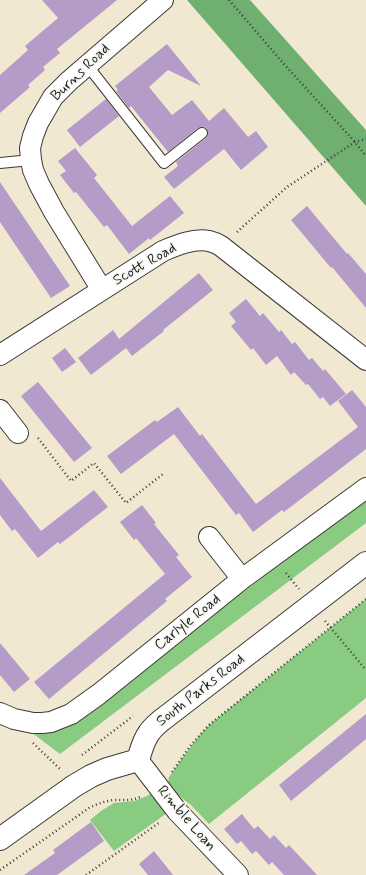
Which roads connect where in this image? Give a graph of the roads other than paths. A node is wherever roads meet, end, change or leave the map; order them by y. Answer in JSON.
{"nodes":[{"id":1,"x":163,"y":0,"type":"edge"},
{"id":2,"x":87,"y":65,"type":"junction"},
{"id":3,"x":202,"y":133,"type":"dead end"},
{"id":4,"x":31,"y":160,"type":"junction"},
{"id":5,"x":0,"y":163,"type":"edge"},
{"id":6,"x":102,"y":290,"type":"junction"},
{"id":7,"x":0,"y":355,"type":"edge"},
{"id":8,"x":366,"y":360,"type":"edge"},
{"id":9,"x":0,"y":410,"type":"edge"},
{"id":10,"x":18,"y":432,"type":"road end"},
{"id":11,"x":366,"y":488,"type":"edge"},
{"id":12,"x":209,"y":536,"type":"dead end"},
{"id":13,"x":366,"y":563,"type":"edge"},
{"id":14,"x":242,"y":579,"type":"junction"},
{"id":15,"x":0,"y":713,"type":"edge"},
{"id":16,"x":138,"y":760,"type":"junction"},
{"id":17,"x":0,"y":839,"type":"edge"},
{"id":18,"x":238,"y":875,"type":"edge"}],
"edges":[{"from":1,"to":2,"type":"street","name":"Burns Road"},
{"from":2,"to":3,"type":"lane"},
{"from":2,"to":4,"type":"street","name":"Burns Road"},
{"from":4,"to":5,"type":"lane"},
{"from":4,"to":6,"type":"street","name":"Burns Road"},
{"from":6,"to":7,"type":"street","name":"Scott Road"},
{"from":6,"to":8,"type":"street","name":"Scott Road"},
{"from":9,"to":10,"type":"street"},
{"from":11,"to":14,"type":"street","name":"Carlyle Road"},
{"from":12,"to":14,"type":"street"},
{"from":13,"to":16,"type":"street","name":"South Parks Road"},
{"from":14,"to":15,"type":"street","name":"Carlyle Road"},
{"from":16,"to":17,"type":"street"},
{"from":16,"to":18,"type":"street","name":"Rimble Loan"}]}
